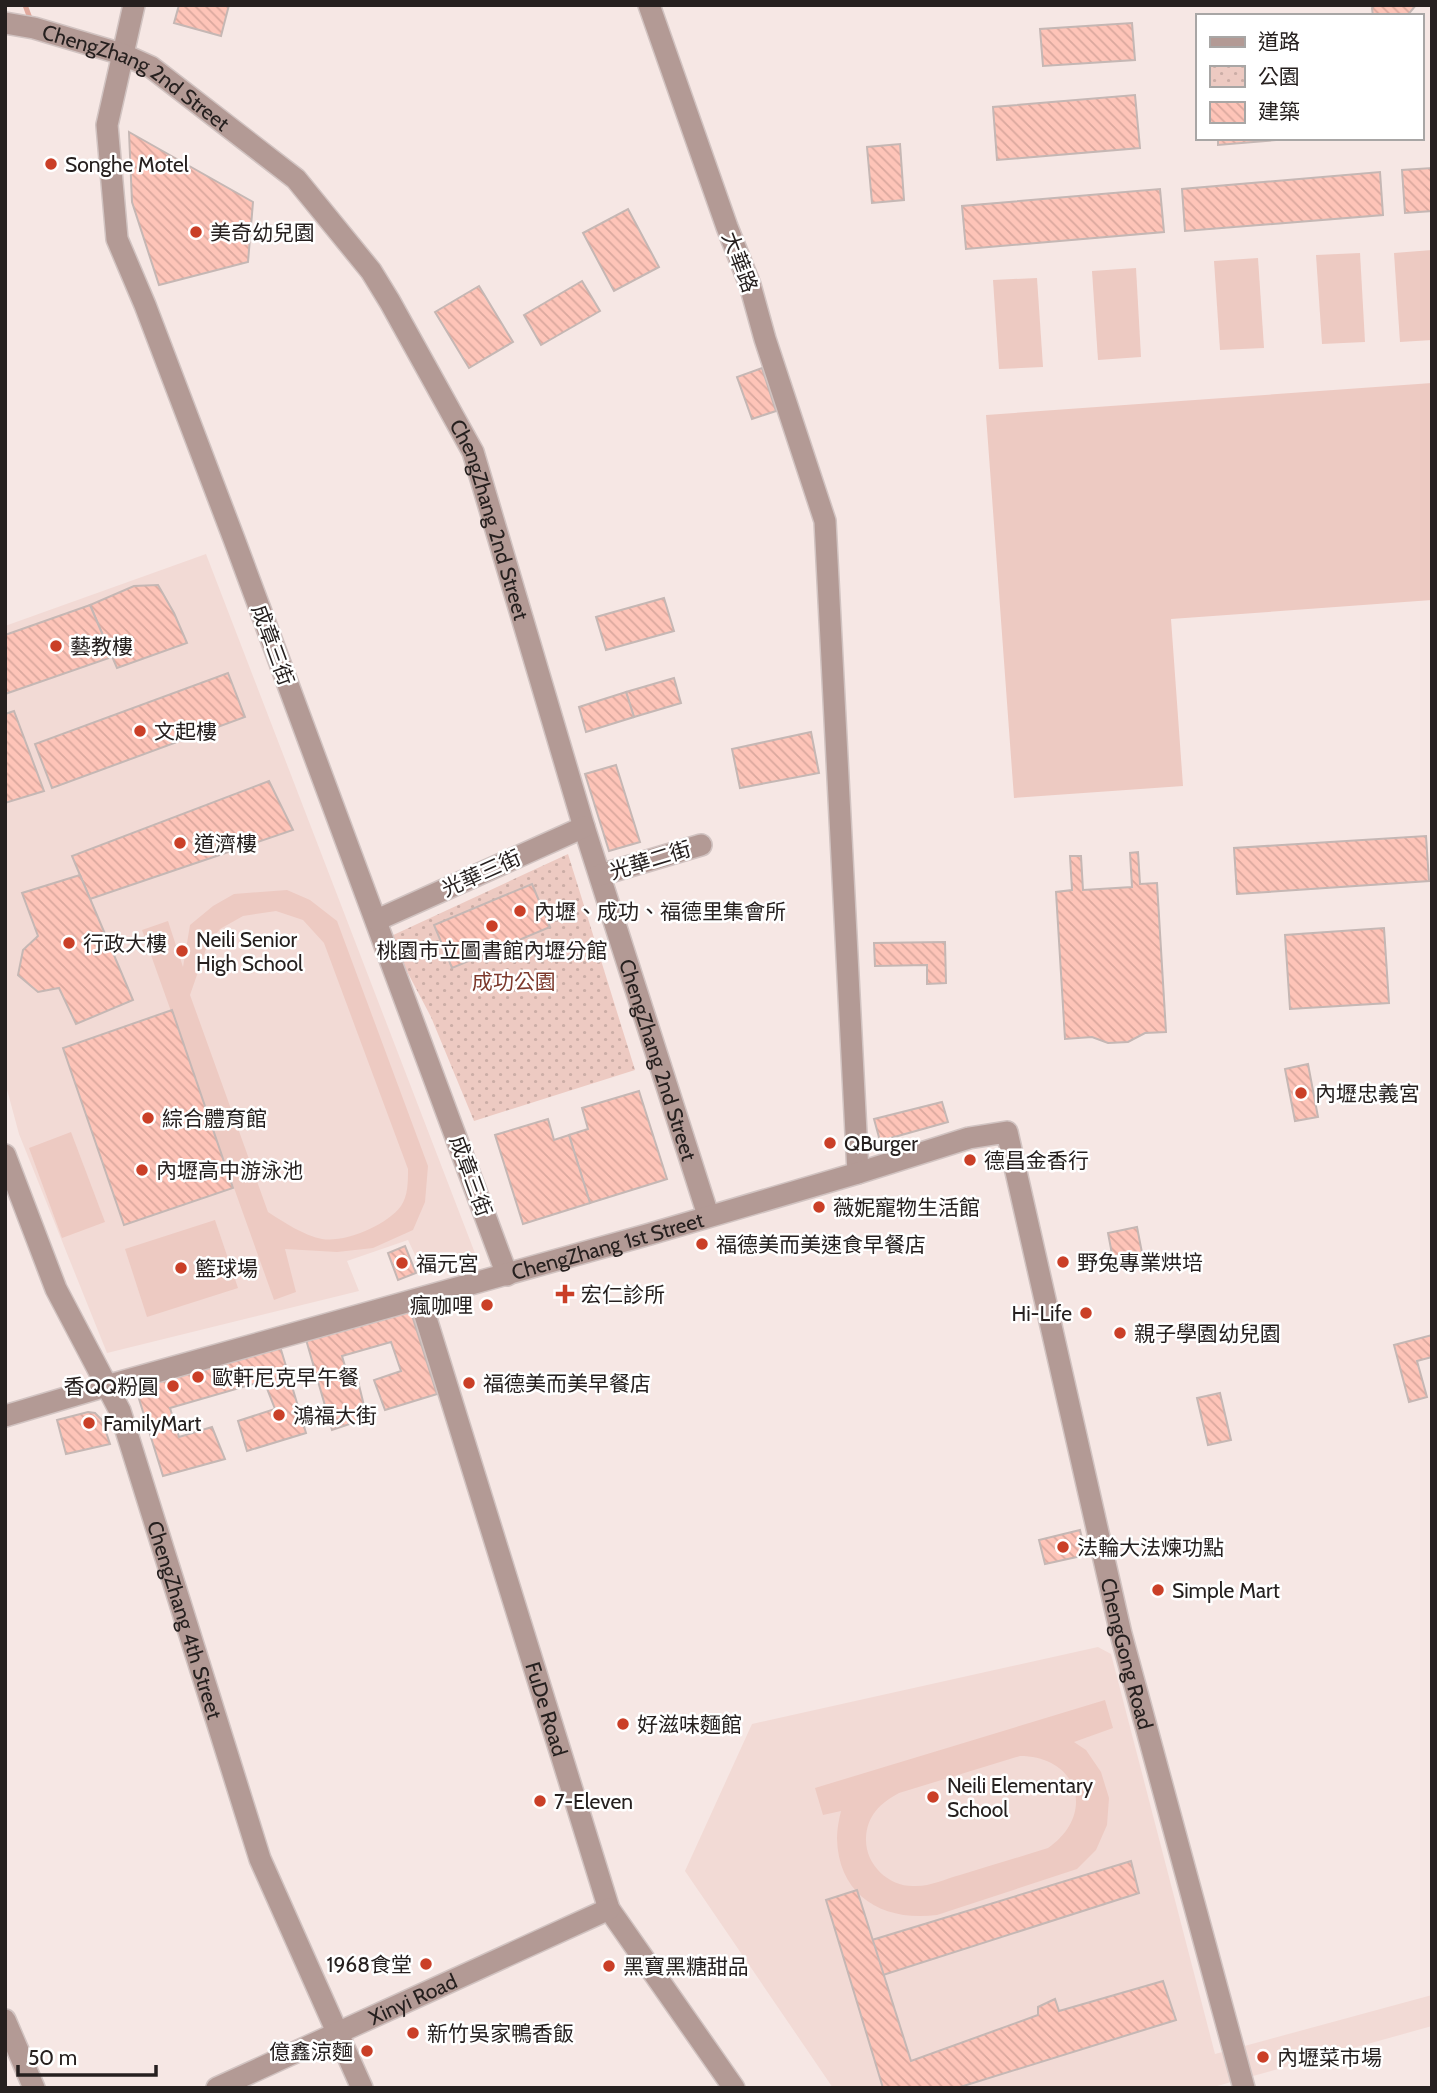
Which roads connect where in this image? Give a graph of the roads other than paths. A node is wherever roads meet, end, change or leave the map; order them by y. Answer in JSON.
{"nodes":[{"id":1,"x":134,"y":5,"type":"edge"},
{"id":2,"x":649,"y":5,"type":"edge"},
{"id":3,"x":5,"y":23,"type":"edge"},
{"id":4,"x":122,"y":54,"type":"junction"},
{"id":5,"x":584,"y":827,"type":"junction"},
{"id":6,"x":701,"y":845,"type":"dead end"},
{"id":7,"x":600,"y":875,"type":"junction"},
{"id":8,"x":377,"y":920,"type":"junction"},
{"id":9,"x":1007,"y":1132,"type":"joint"},
{"id":10,"x":5,"y":1156,"type":"edge"},
{"id":11,"x":858,"y":1174,"type":"junction"},
{"id":12,"x":26,"y":1213,"type":"junction"},
{"id":13,"x":708,"y":1215,"type":"junction"},
{"id":14,"x":5,"y":1219,"type":"edge"},
{"id":15,"x":507,"y":1275,"type":"junction"},
{"id":16,"x":420,"y":1299,"type":"junction"},
{"id":17,"x":106,"y":1386,"type":"junction"},
{"id":18,"x":5,"y":1416,"type":"edge"},
{"id":19,"x":609,"y":1909,"type":"junction"},
{"id":20,"x":5,"y":2020,"type":"edge"},
{"id":21,"x":336,"y":2033,"type":"junction"},
{"id":22,"x":34,"y":2088,"type":"edge"},
{"id":23,"x":217,"y":2088,"type":"edge"},
{"id":24,"x":362,"y":2088,"type":"edge"},
{"id":25,"x":734,"y":2088,"type":"edge"},
{"id":26,"x":1244,"y":2088,"type":"edge"}],
"edges":[{"from":1,"to":4,"type":"street","name":"成章三街"},
{"from":2,"to":11,"type":"street","name":"大華路"},
{"from":3,"to":4,"type":"street","name":"ChengZhang 2nd Street"},
{"from":4,"to":5,"type":"street","name":"ChengZhang 2nd Street"},
{"from":4,"to":8,"type":"street","name":"成章三街"},
{"from":5,"to":7,"type":"street","name":"ChengZhang 2nd Street"},
{"from":5,"to":8,"type":"street","name":"光華三街"},
{"from":6,"to":7,"type":"street","name":"光華二街"},
{"from":7,"to":13,"type":"street","name":"ChengZhang 2nd Street"},
{"from":8,"to":15,"type":"street","name":"成章三街"},
{"from":9,"to":11,"type":"street","name":"ChengZhang 1st Street"},
{"from":9,"to":26,"type":"street","name":"ChengGong Road"},
{"from":10,"to":12,"type":"street","name":"ChengZhang 4th Street"},
{"from":11,"to":13,"type":"street","name":"ChengZhang 1st Street"},
{"from":12,"to":14,"type":"street"},
{"from":12,"to":17,"type":"street","name":"ChengZhang 4th Street"},
{"from":13,"to":15,"type":"street","name":"ChengZhang 1st Street"},
{"from":15,"to":16,"type":"street","name":"ChengZhang 1st Street"},
{"from":16,"to":17,"type":"street","name":"ChengZhang 1st Street"},
{"from":16,"to":19,"type":"street","name":"FuDe Road"},
{"from":17,"to":18,"type":"street","name":"ChengZhang 1st Street"},
{"from":17,"to":21,"type":"street","name":"ChengZhang 4th Street"},
{"from":19,"to":21,"type":"street","name":"Xinyi Road"},
{"from":19,"to":25,"type":"street","name":"FuDe Road"},
{"from":20,"to":22,"type":"street"},
{"from":21,"to":23,"type":"street","name":"Xinyi Road"},
{"from":21,"to":24,"type":"street","name":"ChengZhang 4th Street"}]}
